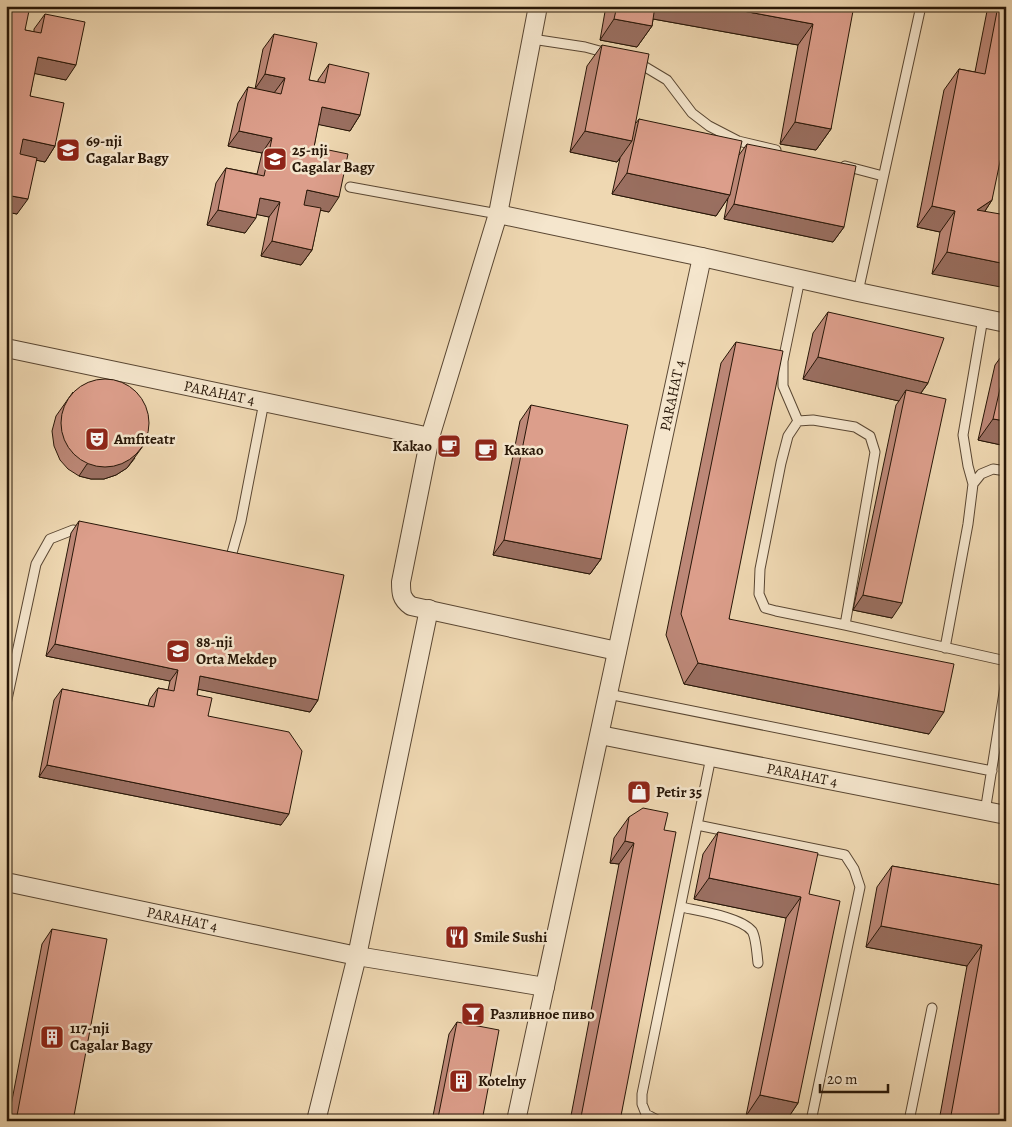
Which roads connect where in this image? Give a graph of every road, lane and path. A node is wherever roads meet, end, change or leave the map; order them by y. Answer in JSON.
{"nodes":[{"id":1,"x":538,"y":6,"type":"edge"},
{"id":2,"x":921,"y":6,"type":"edge"},
{"id":3,"x":532,"y":40,"type":"junction"},
{"id":4,"x":786,"y":152,"type":"edge"},
{"id":5,"x":835,"y":164,"type":"edge"},
{"id":6,"x":883,"y":176,"type":"junction"},
{"id":7,"x":350,"y":187,"type":"dead end"},
{"id":8,"x":498,"y":214,"type":"junction"},
{"id":9,"x":702,"y":257,"type":"junction"},
{"id":10,"x":800,"y":279,"type":"junction"},
{"id":11,"x":858,"y":292,"type":"junction"},
{"id":12,"x":983,"y":318,"type":"junction"},
{"id":13,"x":1006,"y":322,"type":"edge"},
{"id":14,"x":6,"y":348,"type":"edge"},
{"id":15,"x":264,"y":402,"type":"junction"},
{"id":16,"x":798,"y":421,"type":"junction"},
{"id":17,"x":430,"y":437,"type":"junction"},
{"id":18,"x":1006,"y":471,"type":"edge"},
{"id":19,"x":974,"y":484,"type":"junction"},
{"id":20,"x":91,"y":534,"type":"edge"},
{"id":21,"x":230,"y":560,"type":"edge"},
{"id":22,"x":429,"y":609,"type":"junction"},
{"id":23,"x":845,"y":625,"type":"junction"},
{"id":24,"x":946,"y":648,"type":"junction"},
{"id":25,"x":617,"y":651,"type":"junction"},
{"id":26,"x":1006,"y":661,"type":"edge"},
{"id":27,"x":1006,"y":680,"type":"edge"},
{"id":28,"x":608,"y":694,"type":"junction"},
{"id":29,"x":6,"y":704,"type":"edge"},
{"id":30,"x":600,"y":735,"type":"junction"},
{"id":31,"x":711,"y":757,"type":"junction"},
{"id":32,"x":992,"y":771,"type":"junction"},
{"id":33,"x":986,"y":812,"type":"junction"},
{"id":34,"x":1006,"y":815,"type":"edge"},
{"id":35,"x":697,"y":825,"type":"junction"},
{"id":36,"x":6,"y":882,"type":"edge"},
{"id":37,"x":681,"y":907,"type":"junction"},
{"id":38,"x":357,"y":956,"type":"junction"},
{"id":39,"x":758,"y":962,"type":"dead end"},
{"id":40,"x":545,"y":987,"type":"junction"},
{"id":41,"x":932,"y":1008,"type":"dead end"},
{"id":42,"x":316,"y":1121,"type":"edge"},
{"id":43,"x":516,"y":1121,"type":"edge"},
{"id":44,"x":659,"y":1121,"type":"edge"},
{"id":45,"x":810,"y":1121,"type":"edge"},
{"id":46,"x":909,"y":1121,"type":"edge"}],
"edges":[{"from":1,"to":3,"type":"street"},
{"from":2,"to":6,"type":"lane"},
{"from":3,"to":4,"type":"lane"},
{"from":3,"to":8,"type":"street"},
{"from":5,"to":6,"type":"lane"},
{"from":6,"to":11,"type":"lane"},
{"from":7,"to":8,"type":"lane"},
{"from":8,"to":9,"type":"street"},
{"from":8,"to":17,"type":"street"},
{"from":9,"to":10,"type":"street"},
{"from":9,"to":25,"type":"street","name":"PARAHAT 4"},
{"from":10,"to":11,"type":"street"},
{"from":10,"to":16,"type":"lane"},
{"from":11,"to":12,"type":"street"},
{"from":12,"to":13,"type":"street"},
{"from":12,"to":19,"type":"lane"},
{"from":14,"to":15,"type":"street","name":"PARAHAT 4"},
{"from":15,"to":17,"type":"street","name":"PARAHAT 4"},
{"from":15,"to":21,"type":"lane"},
{"from":16,"to":23,"type":"lane"},
{"from":16,"to":23,"type":"lane"},
{"from":17,"to":22,"type":"street"},
{"from":18,"to":19,"type":"lane"},
{"from":19,"to":24,"type":"lane"},
{"from":20,"to":29,"type":"lane"},
{"from":22,"to":25,"type":"street"},
{"from":22,"to":38,"type":"street"},
{"from":23,"to":24,"type":"lane"},
{"from":24,"to":26,"type":"lane"},
{"from":25,"to":28,"type":"street","name":"PARAHAT 4"},
{"from":27,"to":32,"type":"lane"},
{"from":28,"to":30,"type":"street","name":"PARAHAT 4"},
{"from":28,"to":32,"type":"lane"},
{"from":30,"to":31,"type":"street","name":"PARAHAT 4"},
{"from":30,"to":40,"type":"street","name":"PARAHAT 4"},
{"from":31,"to":33,"type":"street","name":"PARAHAT 4"},
{"from":31,"to":35,"type":"lane"},
{"from":32,"to":33,"type":"lane"},
{"from":33,"to":34,"type":"street","name":"PARAHAT 4"},
{"from":35,"to":37,"type":"lane"},
{"from":35,"to":45,"type":"lane"},
{"from":36,"to":38,"type":"street","name":"PARAHAT 4"},
{"from":37,"to":39,"type":"lane"},
{"from":37,"to":44,"type":"lane"},
{"from":38,"to":40,"type":"street","name":"PARAHAT 4"},
{"from":38,"to":42,"type":"street"},
{"from":40,"to":43,"type":"street","name":"PARAHAT 4"},
{"from":41,"to":46,"type":"lane"}]}
